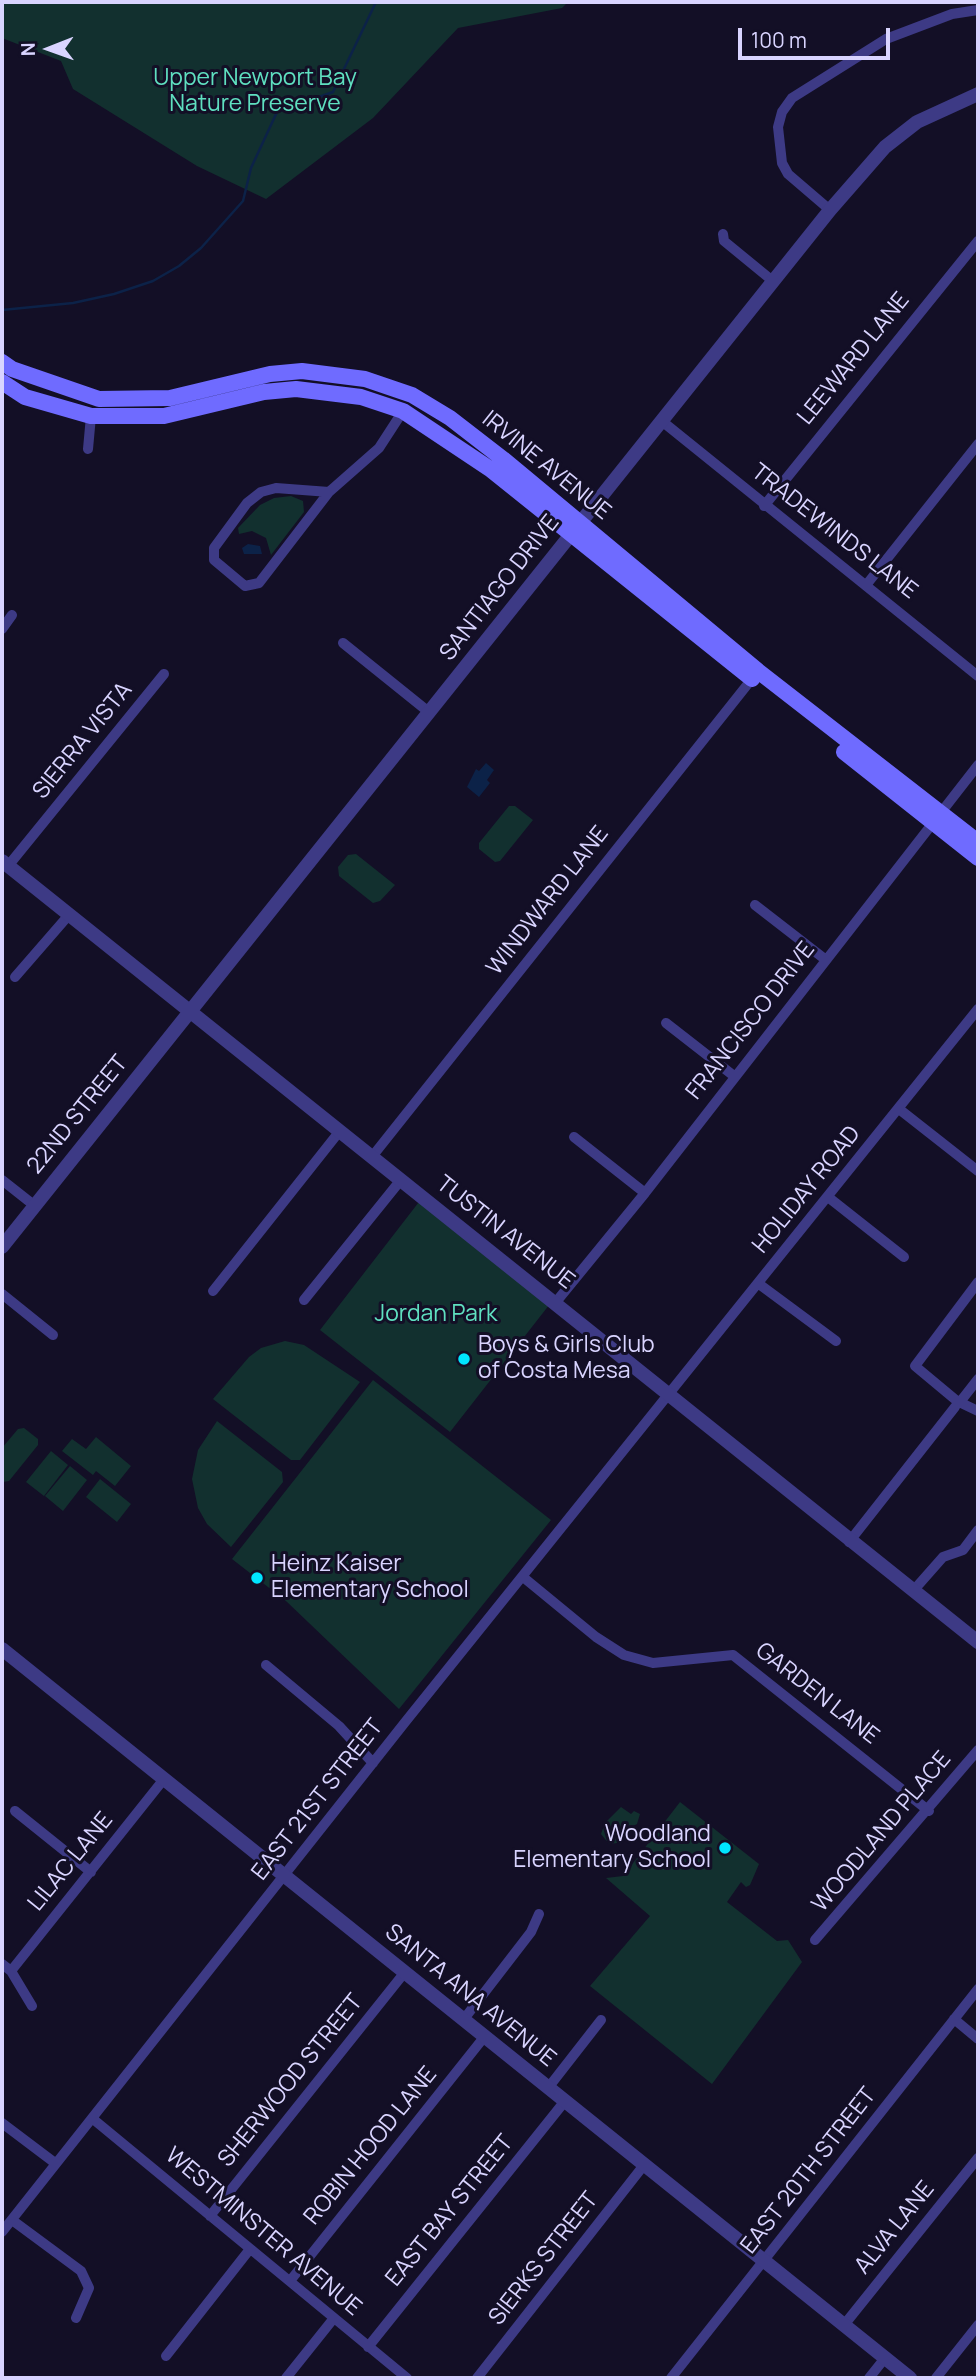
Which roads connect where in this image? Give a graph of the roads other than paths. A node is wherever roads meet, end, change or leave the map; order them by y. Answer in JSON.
{"nodes":[{"id":1,"x":978,"y":10,"type":"edge"},
{"id":2,"x":978,"y":94,"type":"edge"},
{"id":3,"x":830,"y":210,"type":"junction"},
{"id":4,"x":723,"y":234,"type":"dead end"},
{"id":5,"x":978,"y":241,"type":"edge"},
{"id":6,"x":774,"y":282,"type":"junction"},
{"id":7,"x":2,"y":362,"type":"edge"},
{"id":8,"x":2,"y":382,"type":"edge"},
{"id":9,"x":403,"y":411,"type":"junction"},
{"id":10,"x":92,"y":416,"type":"junction"},
{"id":11,"x":663,"y":422,"type":"junction"},
{"id":12,"x":481,"y":441,"type":"junction"},
{"id":13,"x":978,"y":444,"type":"edge"},
{"id":14,"x":88,"y":449,"type":"dead end"},
{"id":15,"x":330,"y":492,"type":"junction"},
{"id":16,"x":764,"y":506,"type":"junction"},
{"id":17,"x":575,"y":529,"type":"junction"},
{"id":18,"x":867,"y":584,"type":"junction"},
{"id":19,"x":12,"y":615,"type":"dead end"},
{"id":20,"x":2,"y":629,"type":"edge"},
{"id":21,"x":343,"y":643,"type":"dead end"},
{"id":22,"x":164,"y":674,"type":"dead end"},
{"id":23,"x":755,"y":675,"type":"junction"},
{"id":24,"x":978,"y":676,"type":"edge"},
{"id":25,"x":430,"y":713,"type":"junction"},
{"id":26,"x":978,"y":765,"type":"edge"},
{"id":27,"x":937,"y":817,"type":"junction"},
{"id":28,"x":978,"y":842,"type":"edge"},
{"id":29,"x":978,"y":858,"type":"edge"},
{"id":30,"x":5,"y":864,"type":"edge"},
{"id":31,"x":755,"y":905,"type":"dead end"},
{"id":32,"x":68,"y":916,"type":"junction"},
{"id":33,"x":826,"y":960,"type":"junction"},
{"id":34,"x":15,"y":977,"type":"dead end"},
{"id":35,"x":190,"y":1012,"type":"junction"},
{"id":36,"x":977,"y":1014,"type":"edge"},
{"id":37,"x":666,"y":1023,"type":"dead end"},
{"id":38,"x":734,"y":1076,"type":"junction"},
{"id":39,"x":899,"y":1109,"type":"junction"},
{"id":40,"x":340,"y":1132,"type":"junction"},
{"id":41,"x":574,"y":1138,"type":"dead end"},
{"id":42,"x":371,"y":1158,"type":"junction"},
{"id":43,"x":978,"y":1171,"type":"edge"},
{"id":44,"x":2,"y":1181,"type":"edge"},
{"id":45,"x":400,"y":1181,"type":"junction"},
{"id":46,"x":645,"y":1193,"type":"junction"},
{"id":47,"x":828,"y":1196,"type":"junction"},
{"id":48,"x":35,"y":1206,"type":"junction"},
{"id":49,"x":2,"y":1247,"type":"edge"},
{"id":50,"x":904,"y":1257,"type":"dead end"},
{"id":51,"x":978,"y":1282,"type":"edge"},
{"id":52,"x":759,"y":1284,"type":"junction"},
{"id":53,"x":213,"y":1291,"type":"dead end"},
{"id":54,"x":2,"y":1294,"type":"edge"},
{"id":55,"x":304,"y":1300,"type":"dead end"},
{"id":56,"x":556,"y":1302,"type":"junction"},
{"id":57,"x":53,"y":1335,"type":"dead end"},
{"id":58,"x":835,"y":1341,"type":"dead end"},
{"id":59,"x":978,"y":1379,"type":"edge"},
{"id":60,"x":669,"y":1396,"type":"junction"},
{"id":61,"x":957,"y":1405,"type":"junction"},
{"id":62,"x":978,"y":1411,"type":"edge"},
{"id":63,"x":978,"y":1530,"type":"edge"},
{"id":64,"x":849,"y":1542,"type":"junction"},
{"id":65,"x":523,"y":1577,"type":"junction"},
{"id":66,"x":914,"y":1591,"type":"junction"},
{"id":67,"x":978,"y":1642,"type":"edge"},
{"id":68,"x":2,"y":1649,"type":"edge"},
{"id":69,"x":266,"y":1665,"type":"dead end"},
{"id":70,"x":978,"y":1750,"type":"edge"},
{"id":71,"x":373,"y":1763,"type":"junction"},
{"id":72,"x":164,"y":1779,"type":"junction"},
{"id":73,"x":15,"y":1811,"type":"dead end"},
{"id":74,"x":929,"y":1811,"type":"junction"},
{"id":75,"x":91,"y":1872,"type":"junction"},
{"id":76,"x":286,"y":1876,"type":"junction"},
{"id":77,"x":539,"y":1914,"type":"dead end"},
{"id":78,"x":816,"y":1940,"type":"dead end"},
{"id":79,"x":6,"y":1968,"type":"edge"},
{"id":80,"x":405,"y":1972,"type":"junction"},
{"id":81,"x":978,"y":1989,"type":"edge"},
{"id":82,"x":32,"y":2007,"type":"dead end"},
{"id":83,"x":464,"y":2018,"type":"junction"},
{"id":84,"x":601,"y":2020,"type":"dead end"},
{"id":85,"x":954,"y":2020,"type":"junction"},
{"id":86,"x":485,"y":2036,"type":"junction"},
{"id":87,"x":978,"y":2039,"type":"edge"},
{"id":88,"x":548,"y":2088,"type":"junction"},
{"id":89,"x":565,"y":2101,"type":"junction"},
{"id":90,"x":93,"y":2119,"type":"junction"},
{"id":91,"x":2,"y":2123,"type":"edge"},
{"id":92,"x":978,"y":2158,"type":"edge"},
{"id":93,"x":55,"y":2163,"type":"junction"},
{"id":94,"x":644,"y":2165,"type":"junction"},
{"id":95,"x":210,"y":2216,"type":"junction"},
{"id":96,"x":12,"y":2220,"type":"junction"},
{"id":97,"x":2,"y":2232,"type":"edge"},
{"id":98,"x":250,"y":2249,"type":"junction"},
{"id":99,"x":764,"y":2263,"type":"junction"},
{"id":100,"x":290,"y":2281,"type":"junction"},
{"id":101,"x":75,"y":2318,"type":"dead end"},
{"id":102,"x":334,"y":2318,"type":"junction"},
{"id":103,"x":844,"y":2325,"type":"junction"},
{"id":104,"x":978,"y":2325,"type":"edge"},
{"id":105,"x":369,"y":2347,"type":"junction"},
{"id":106,"x":166,"y":2356,"type":"dead end"},
{"id":107,"x":885,"y":2358,"type":"junction"},
{"id":108,"x":286,"y":2378,"type":"edge"},
{"id":109,"x":407,"y":2378,"type":"edge"},
{"id":110,"x":477,"y":2378,"type":"edge"},
{"id":111,"x":671,"y":2378,"type":"edge"},
{"id":112,"x":869,"y":2378,"type":"edge"},
{"id":113,"x":910,"y":2378,"type":"edge"},
{"id":114,"x":936,"y":2378,"type":"edge"}],
"edges":[{"from":1,"to":3,"type":"street"},
{"from":2,"to":3,"type":"street","name":"SANTIAGO DRIVE"},
{"from":3,"to":6,"type":"street","name":"SANTIAGO DRIVE"},
{"from":4,"to":6,"type":"street"},
{"from":5,"to":16,"type":"street","name":"LEEWARD LANE"},
{"from":6,"to":11,"type":"street","name":"SANTIAGO DRIVE"},
{"from":7,"to":12,"type":"main road","name":"IRVINE AVENUE"},
{"from":8,"to":10,"type":"main road","name":"IRVINE AVENUE"},
{"from":9,"to":10,"type":"main road","name":"IRVINE AVENUE"},
{"from":9,"to":12,"type":"main road"},
{"from":9,"to":15,"type":"street"},
{"from":9,"to":17,"type":"main road","name":"IRVINE AVENUE"},
{"from":10,"to":14,"type":"street"},
{"from":11,"to":16,"type":"street","name":"TRADEWINDS LANE"},
{"from":11,"to":17,"type":"street","name":"SANTIAGO DRIVE"},
{"from":12,"to":17,"type":"main road","name":"IRVINE AVENUE"},
{"from":13,"to":18,"type":"street"},
{"from":15,"to":15,"type":"street"},
{"from":16,"to":18,"type":"street","name":"TRADEWINDS LANE"},
{"from":17,"to":23,"type":"main road","name":"IRVINE AVENUE"},
{"from":17,"to":25,"type":"street","name":"SANTIAGO DRIVE"},
{"from":18,"to":24,"type":"street","name":"TRADEWINDS LANE"},
{"from":19,"to":20,"type":"street"},
{"from":21,"to":25,"type":"street"},
{"from":22,"to":30,"type":"street","name":"SIERRA VISTA"},
{"from":23,"to":27,"type":"main road","name":"IRVINE AVENUE"},
{"from":23,"to":42,"type":"street","name":"WINDWARD LANE"},
{"from":25,"to":35,"type":"street","name":"SANTIAGO DRIVE"},
{"from":26,"to":27,"type":"street","name":"FRANCISCO DRIVE"},
{"from":27,"to":28,"type":"main road","name":"IRVINE AVENUE"},
{"from":27,"to":29,"type":"main road","name":"IRVINE AVENUE"},
{"from":27,"to":33,"type":"street","name":"FRANCISCO DRIVE"},
{"from":30,"to":32,"type":"street","name":"TUSTIN AVENUE"},
{"from":31,"to":33,"type":"street"},
{"from":32,"to":34,"type":"street"},
{"from":32,"to":35,"type":"street","name":"TUSTIN AVENUE"},
{"from":33,"to":38,"type":"street","name":"FRANCISCO DRIVE"},
{"from":35,"to":40,"type":"street","name":"TUSTIN AVENUE"},
{"from":35,"to":48,"type":"street","name":"22ND STREET"},
{"from":36,"to":39,"type":"street","name":"HOLIDAY ROAD"},
{"from":37,"to":38,"type":"street"},
{"from":38,"to":46,"type":"street","name":"FRANCISCO DRIVE"},
{"from":39,"to":43,"type":"street"},
{"from":39,"to":47,"type":"street","name":"HOLIDAY ROAD"},
{"from":40,"to":42,"type":"street","name":"TUSTIN AVENUE"},
{"from":40,"to":53,"type":"street"},
{"from":41,"to":46,"type":"street"},
{"from":42,"to":45,"type":"street","name":"TUSTIN AVENUE"},
{"from":44,"to":48,"type":"street"},
{"from":45,"to":55,"type":"street"},
{"from":45,"to":56,"type":"street","name":"TUSTIN AVENUE"},
{"from":46,"to":56,"type":"street","name":"FRANCISCO DRIVE"},
{"from":47,"to":50,"type":"street"},
{"from":47,"to":52,"type":"street","name":"HOLIDAY ROAD"},
{"from":48,"to":49,"type":"street","name":"22ND STREET"},
{"from":51,"to":61,"type":"street"},
{"from":52,"to":58,"type":"street"},
{"from":52,"to":60,"type":"street","name":"HOLIDAY ROAD"},
{"from":54,"to":57,"type":"street"},
{"from":56,"to":60,"type":"street","name":"TUSTIN AVENUE"},
{"from":59,"to":61,"type":"street"},
{"from":60,"to":64,"type":"street","name":"TUSTIN AVENUE"},
{"from":60,"to":65,"type":"street","name":"EAST 21ST STREET"},
{"from":61,"to":62,"type":"street"},
{"from":61,"to":64,"type":"street"},
{"from":63,"to":66,"type":"street"},
{"from":64,"to":66,"type":"street","name":"TUSTIN AVENUE"},
{"from":65,"to":71,"type":"street","name":"EAST 21ST STREET"},
{"from":65,"to":74,"type":"street","name":"GARDEN LANE"},
{"from":66,"to":67,"type":"street","name":"TUSTIN AVENUE"},
{"from":68,"to":72,"type":"street","name":"SANTA ANA AVENUE"},
{"from":69,"to":71,"type":"street"},
{"from":70,"to":74,"type":"street","name":"WOODLAND PLACE"},
{"from":71,"to":76,"type":"street","name":"EAST 21ST STREET"},
{"from":72,"to":75,"type":"street","name":"LILAC LANE"},
{"from":72,"to":76,"type":"street","name":"SANTA ANA AVENUE"},
{"from":73,"to":75,"type":"street"},
{"from":74,"to":78,"type":"street","name":"WOODLAND PLACE"},
{"from":75,"to":79,"type":"street","name":"LILAC LANE"},
{"from":76,"to":80,"type":"street","name":"SANTA ANA AVENUE"},
{"from":76,"to":90,"type":"street","name":"EAST 21ST STREET"},
{"from":77,"to":83,"type":"street"},
{"from":79,"to":82,"type":"street"},
{"from":80,"to":83,"type":"street","name":"SANTA ANA AVENUE"},
{"from":80,"to":95,"type":"street","name":"SHERWOOD STREET"},
{"from":81,"to":85,"type":"street","name":"EAST 20TH STREET"},
{"from":83,"to":86,"type":"street","name":"SANTA ANA AVENUE"},
{"from":84,"to":88,"type":"street"},
{"from":85,"to":87,"type":"street"},
{"from":85,"to":99,"type":"street","name":"EAST 20TH STREET"},
{"from":86,"to":88,"type":"street","name":"SANTA ANA AVENUE"},
{"from":86,"to":100,"type":"street","name":"ROBIN HOOD LANE"},
{"from":88,"to":89,"type":"street","name":"SANTA ANA AVENUE"},
{"from":89,"to":94,"type":"street","name":"SANTA ANA AVENUE"},
{"from":89,"to":105,"type":"street","name":"EAST BAY STREET"},
{"from":90,"to":93,"type":"street","name":"EAST 21ST STREET"},
{"from":90,"to":95,"type":"street","name":"WESTMINSTER AVENUE"},
{"from":91,"to":93,"type":"street"},
{"from":92,"to":103,"type":"street","name":"ALVA LANE"},
{"from":93,"to":96,"type":"street","name":"EAST 21ST STREET"},
{"from":94,"to":99,"type":"street","name":"SANTA ANA AVENUE"},
{"from":94,"to":110,"type":"street","name":"SIERKS STREET"},
{"from":95,"to":98,"type":"street","name":"WESTMINSTER AVENUE"},
{"from":96,"to":97,"type":"street","name":"EAST 21ST STREET"},
{"from":96,"to":101,"type":"street"},
{"from":98,"to":100,"type":"street","name":"WESTMINSTER AVENUE"},
{"from":98,"to":106,"type":"street"},
{"from":99,"to":103,"type":"street","name":"SANTA ANA AVENUE"},
{"from":99,"to":111,"type":"street","name":"EAST 20TH STREET"},
{"from":100,"to":102,"type":"street","name":"WESTMINSTER AVENUE"},
{"from":102,"to":105,"type":"street","name":"WESTMINSTER AVENUE"},
{"from":102,"to":108,"type":"street"},
{"from":103,"to":107,"type":"street","name":"SANTA ANA AVENUE"},
{"from":104,"to":114,"type":"street"},
{"from":105,"to":109,"type":"street","name":"WESTMINSTER AVENUE"},
{"from":107,"to":112,"type":"street"},
{"from":107,"to":113,"type":"street","name":"SANTA ANA AVENUE"}]}
